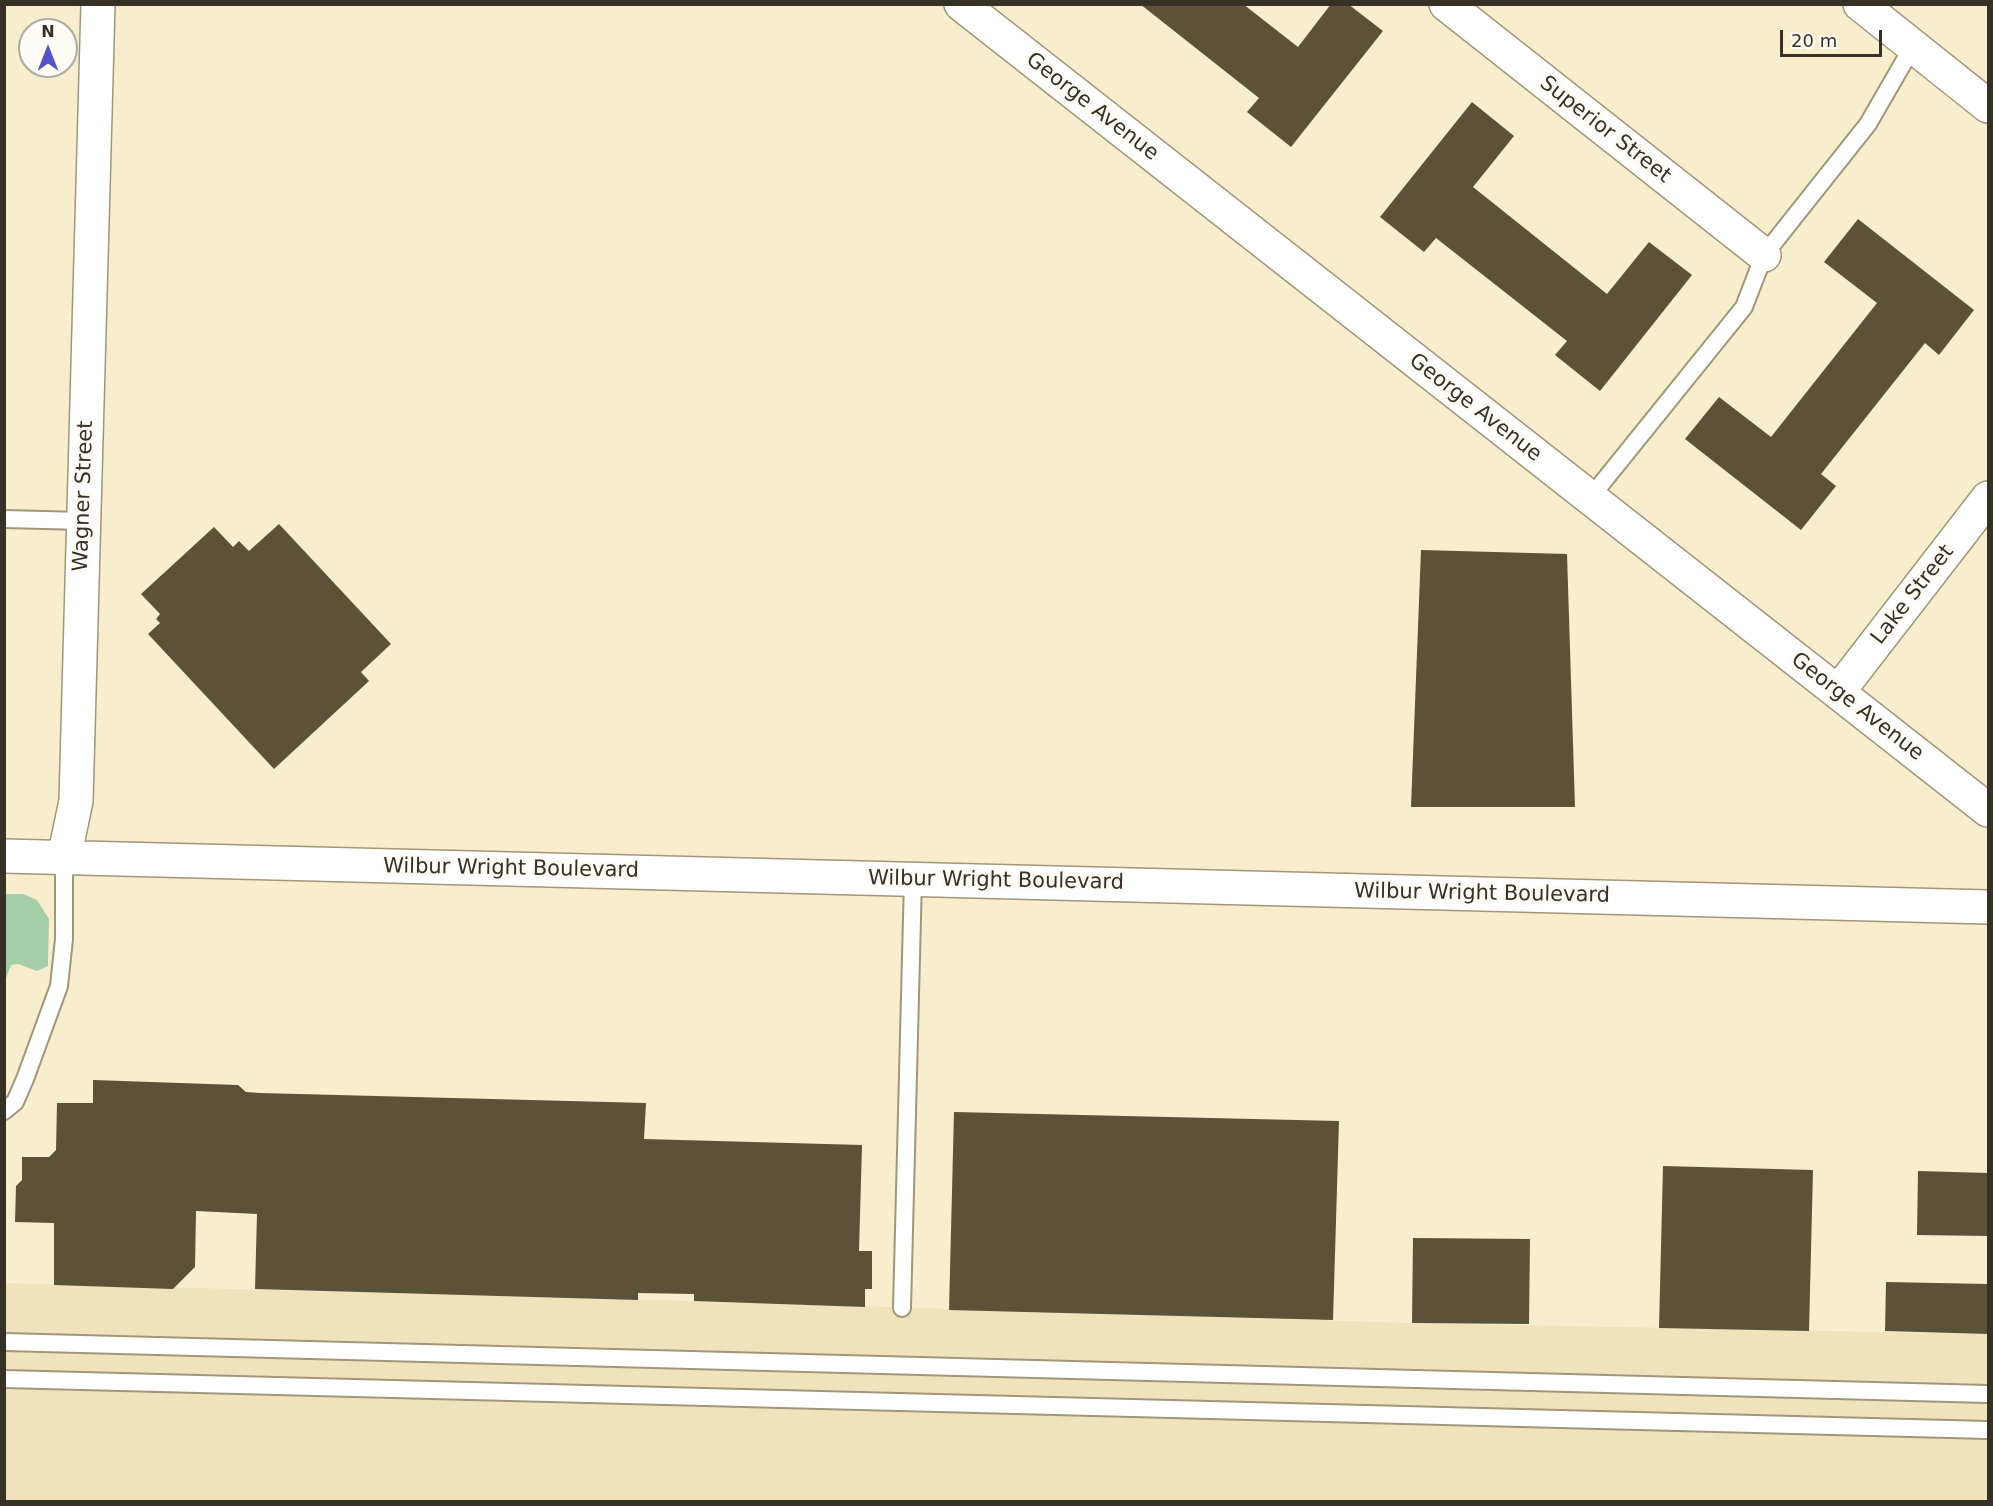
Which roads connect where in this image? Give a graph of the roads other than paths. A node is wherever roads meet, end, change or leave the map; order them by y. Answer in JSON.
{"nodes":[{"id":1,"x":98,"y":4,"type":"edge"},
{"id":2,"x":961,"y":4,"type":"edge"},
{"id":3,"x":1446,"y":4,"type":"edge"},
{"id":4,"x":1860,"y":4,"type":"edge"},
{"id":5,"x":1913,"y":46,"type":"junction"},
{"id":6,"x":1989,"y":106,"type":"edge"},
{"id":7,"x":1764,"y":255,"type":"junction"},
{"id":8,"x":1590,"y":498,"type":"junction"},
{"id":9,"x":1989,"y":498,"type":"edge"},
{"id":10,"x":4,"y":519,"type":"edge"},
{"id":11,"x":83,"y":521,"type":"junction"},
{"id":12,"x":1838,"y":692,"type":"junction"},
{"id":13,"x":1989,"y":810,"type":"edge"},
{"id":14,"x":4,"y":856,"type":"edge"},
{"id":15,"x":64,"y":858,"type":"junction"},
{"id":16,"x":913,"y":879,"type":"junction"},
{"id":17,"x":1989,"y":906,"type":"edge"},
{"id":18,"x":4,"y":1111,"type":"edge"},
{"id":19,"x":902,"y":1308,"type":"dead end"},
{"id":20,"x":4,"y":1342,"type":"edge"},
{"id":21,"x":4,"y":1379,"type":"edge"},
{"id":22,"x":1989,"y":1394,"type":"edge"},
{"id":23,"x":1989,"y":1430,"type":"edge"}],
"edges":[{"from":1,"to":11,"type":"street","name":"Wagner Street"},
{"from":2,"to":8,"type":"street","name":"George Avenue"},
{"from":3,"to":7,"type":"street","name":"Superior Street"},
{"from":4,"to":5,"type":"street"},
{"from":5,"to":6,"type":"street"},
{"from":5,"to":7,"type":"lane"},
{"from":7,"to":8,"type":"lane"},
{"from":8,"to":12,"type":"street","name":"George Avenue"},
{"from":9,"to":12,"type":"street","name":"Lake Street"},
{"from":10,"to":11,"type":"lane"},
{"from":11,"to":15,"type":"street","name":"Wagner Street"},
{"from":12,"to":13,"type":"street","name":"George Avenue"},
{"from":14,"to":15,"type":"street","name":"Wilbur Wright Boulevard"},
{"from":15,"to":16,"type":"street","name":"Wilbur Wright Boulevard"},
{"from":15,"to":18,"type":"lane","name":"Wagner Street"},
{"from":16,"to":17,"type":"street","name":"Wilbur Wright Boulevard"},
{"from":16,"to":19,"type":"lane"},
{"from":20,"to":22,"type":"lane"},
{"from":21,"to":23,"type":"lane"}]}
